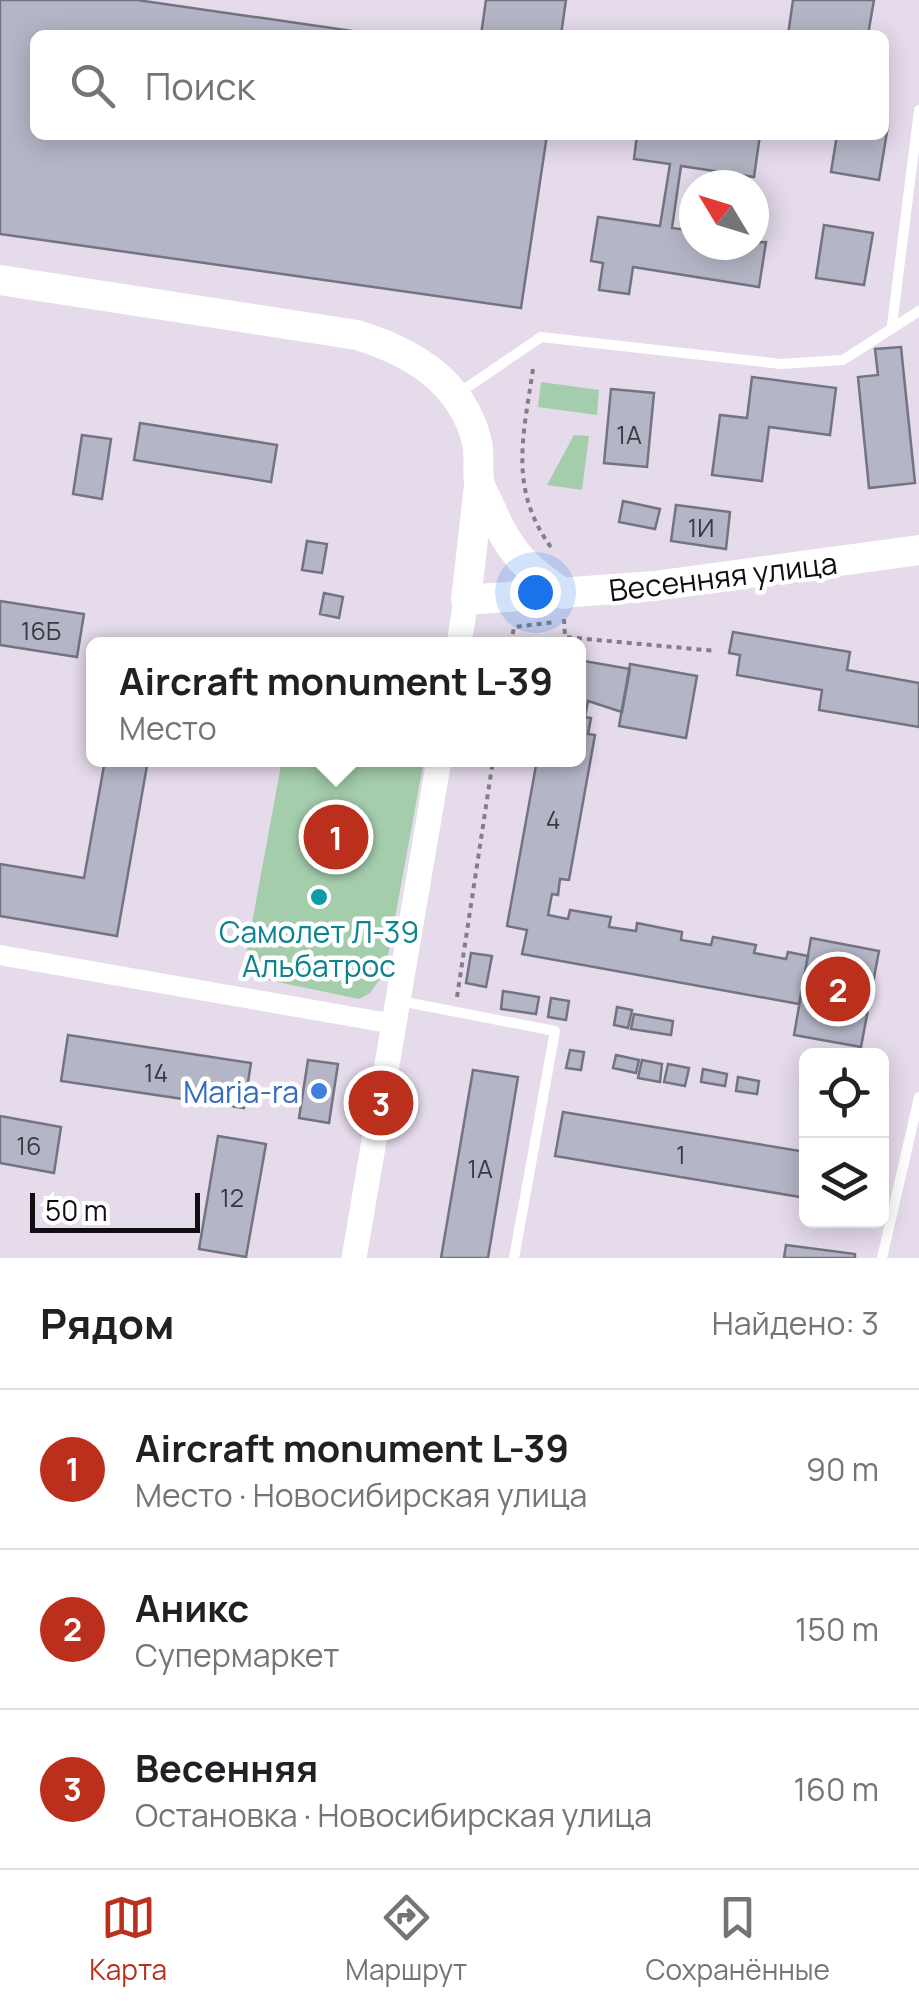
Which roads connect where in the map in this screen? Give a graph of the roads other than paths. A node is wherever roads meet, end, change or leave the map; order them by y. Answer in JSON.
{"nodes":[{"id":1,"x":919,"y":110,"type":"edge"},
{"id":2,"x":0,"y":280,"type":"edge"},
{"id":3,"x":919,"y":311,"type":"edge"},
{"id":4,"x":892,"y":325,"type":"junction"},
{"id":5,"x":454,"y":396,"type":"junction"},
{"id":6,"x":479,"y":483,"type":"junction"},
{"id":7,"x":919,"y":550,"type":"edge"},
{"id":8,"x":466,"y":600,"type":"junction"},
{"id":9,"x":564,"y":609,"type":"junction"},
{"id":10,"x":460,"y":637,"type":"edge"},
{"id":11,"x":438,"y":767,"type":"edge"},
{"id":12,"x":0,"y":955,"type":"edge"},
{"id":13,"x":396,"y":1012,"type":"junction"},
{"id":14,"x":919,"y":1097,"type":"edge"},
{"id":15,"x":354,"y":1258,"type":"edge"},
{"id":16,"x":514,"y":1258,"type":"edge"},
{"id":17,"x":882,"y":1258,"type":"edge"}],
"edges":[{"from":1,"to":4,"type":"lane"},
{"from":2,"to":5,"type":"main road"},
{"from":3,"to":4,"type":"lane"},
{"from":4,"to":5,"type":"lane"},
{"from":5,"to":6,"type":"main road"},
{"from":6,"to":8,"type":"main road"},
{"from":6,"to":9,"type":"main road"},
{"from":7,"to":9,"type":"main road","name":"Весенняя улица"},
{"from":8,"to":9,"type":"main road","name":"Весенняя улица"},
{"from":8,"to":10,"type":"street"},
{"from":11,"to":13,"type":"street"},
{"from":12,"to":13,"type":"street"},
{"from":13,"to":15,"type":"street"},
{"from":13,"to":16,"type":"lane"},
{"from":14,"to":17,"type":"lane"}]}
